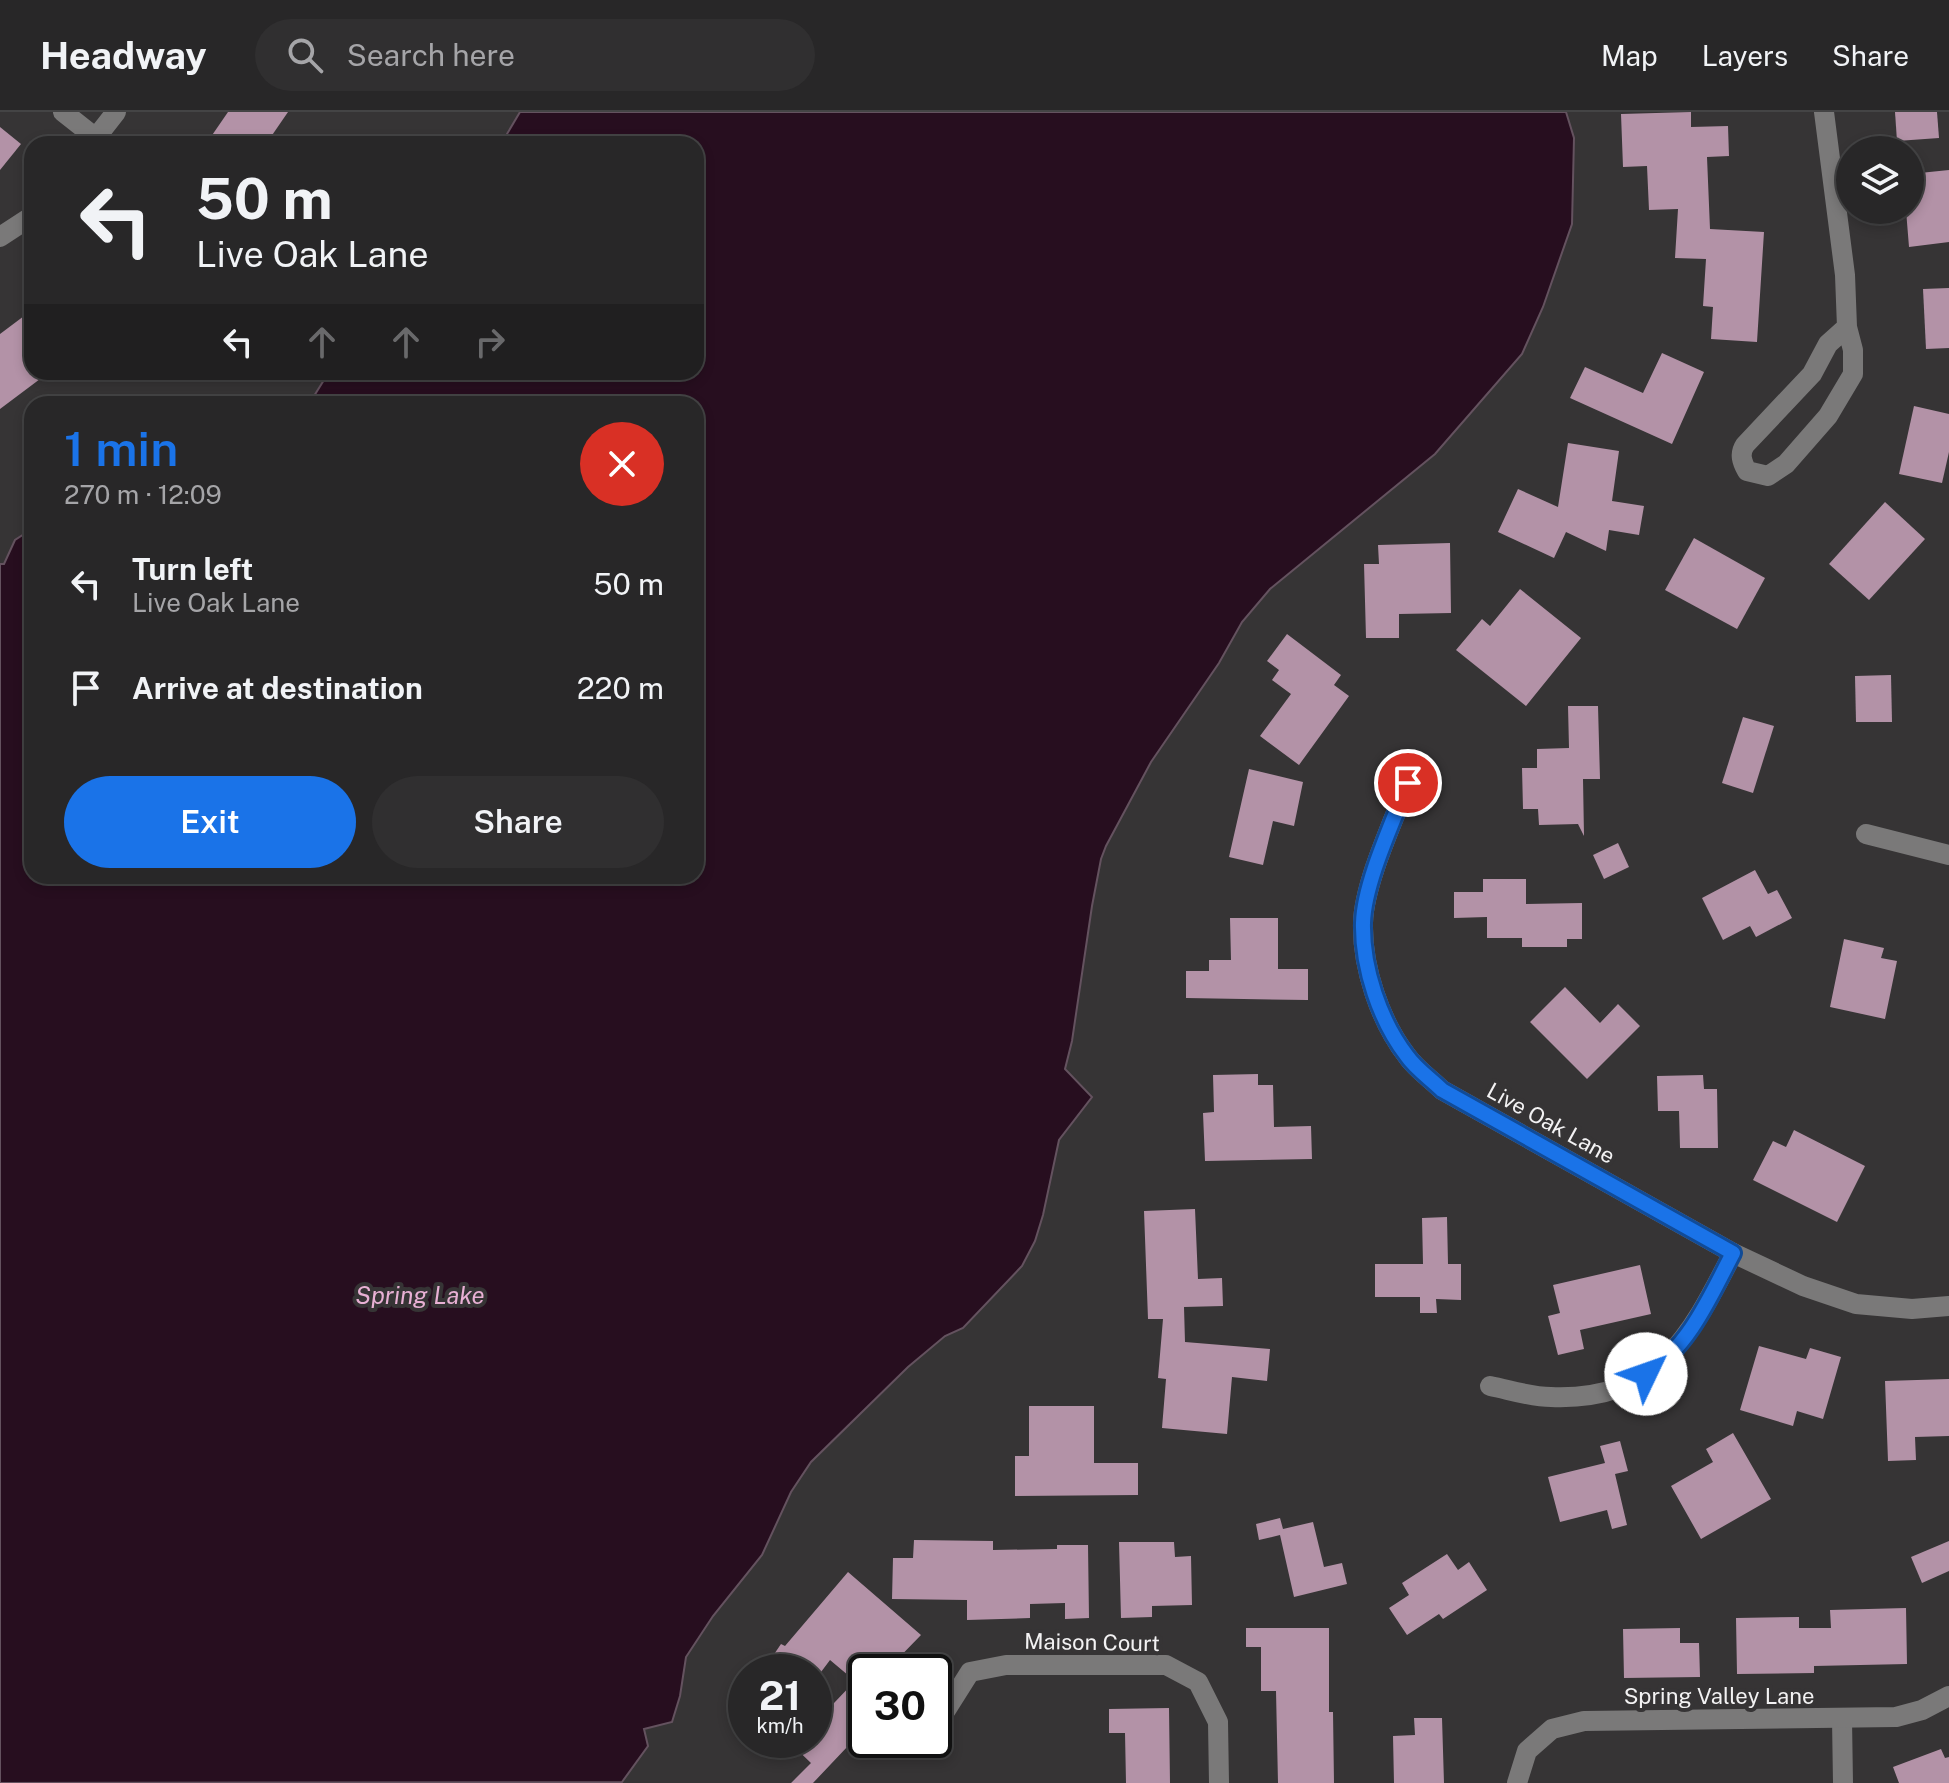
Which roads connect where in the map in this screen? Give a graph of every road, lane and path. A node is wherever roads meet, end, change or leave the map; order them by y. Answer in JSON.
{"nodes":[{"id":1,"x":63,"y":112,"type":"edge"},
{"id":2,"x":116,"y":112,"type":"edge"},
{"id":3,"x":1824,"y":112,"type":"edge"},
{"id":4,"x":88,"y":136,"type":"edge"},
{"id":5,"x":97,"y":136,"type":"edge"},
{"id":6,"x":24,"y":221,"type":"edge"},
{"id":7,"x":0,"y":237,"type":"edge"},
{"id":8,"x":1847,"y":327,"type":"junction"},
{"id":9,"x":1408,"y":783,"type":"dead end"},
{"id":10,"x":1866,"y":834,"type":"dead end"},
{"id":11,"x":1949,"y":855,"type":"edge"},
{"id":12,"x":1733,"y":1253,"type":"junction"},
{"id":13,"x":1949,"y":1306,"type":"edge"},
{"id":14,"x":1490,"y":1386,"type":"dead end"},
{"id":15,"x":1949,"y":1696,"type":"edge"},
{"id":16,"x":952,"y":1700,"type":"edge"},
{"id":17,"x":1842,"y":1719,"type":"junction"},
{"id":18,"x":1219,"y":1783,"type":"edge"},
{"id":19,"x":1517,"y":1783,"type":"edge"},
{"id":20,"x":1843,"y":1783,"type":"edge"}],
"edges":[{"from":1,"to":4,"type":"street"},
{"from":2,"to":5,"type":"street"},
{"from":3,"to":8,"type":"street"},
{"from":6,"to":7,"type":"street"},
{"from":8,"to":8,"type":"street"},
{"from":9,"to":12,"type":"street","name":"Live Oak Lane"},
{"from":10,"to":11,"type":"street"},
{"from":12,"to":13,"type":"street","name":"Live Oak Lane"},
{"from":12,"to":14,"type":"street"},
{"from":15,"to":17,"type":"street","name":"Spring Valley Lane"},
{"from":16,"to":18,"type":"street","name":"Maison Court"},
{"from":17,"to":19,"type":"street","name":"Spring Valley Lane"},
{"from":17,"to":20,"type":"street"}]}
